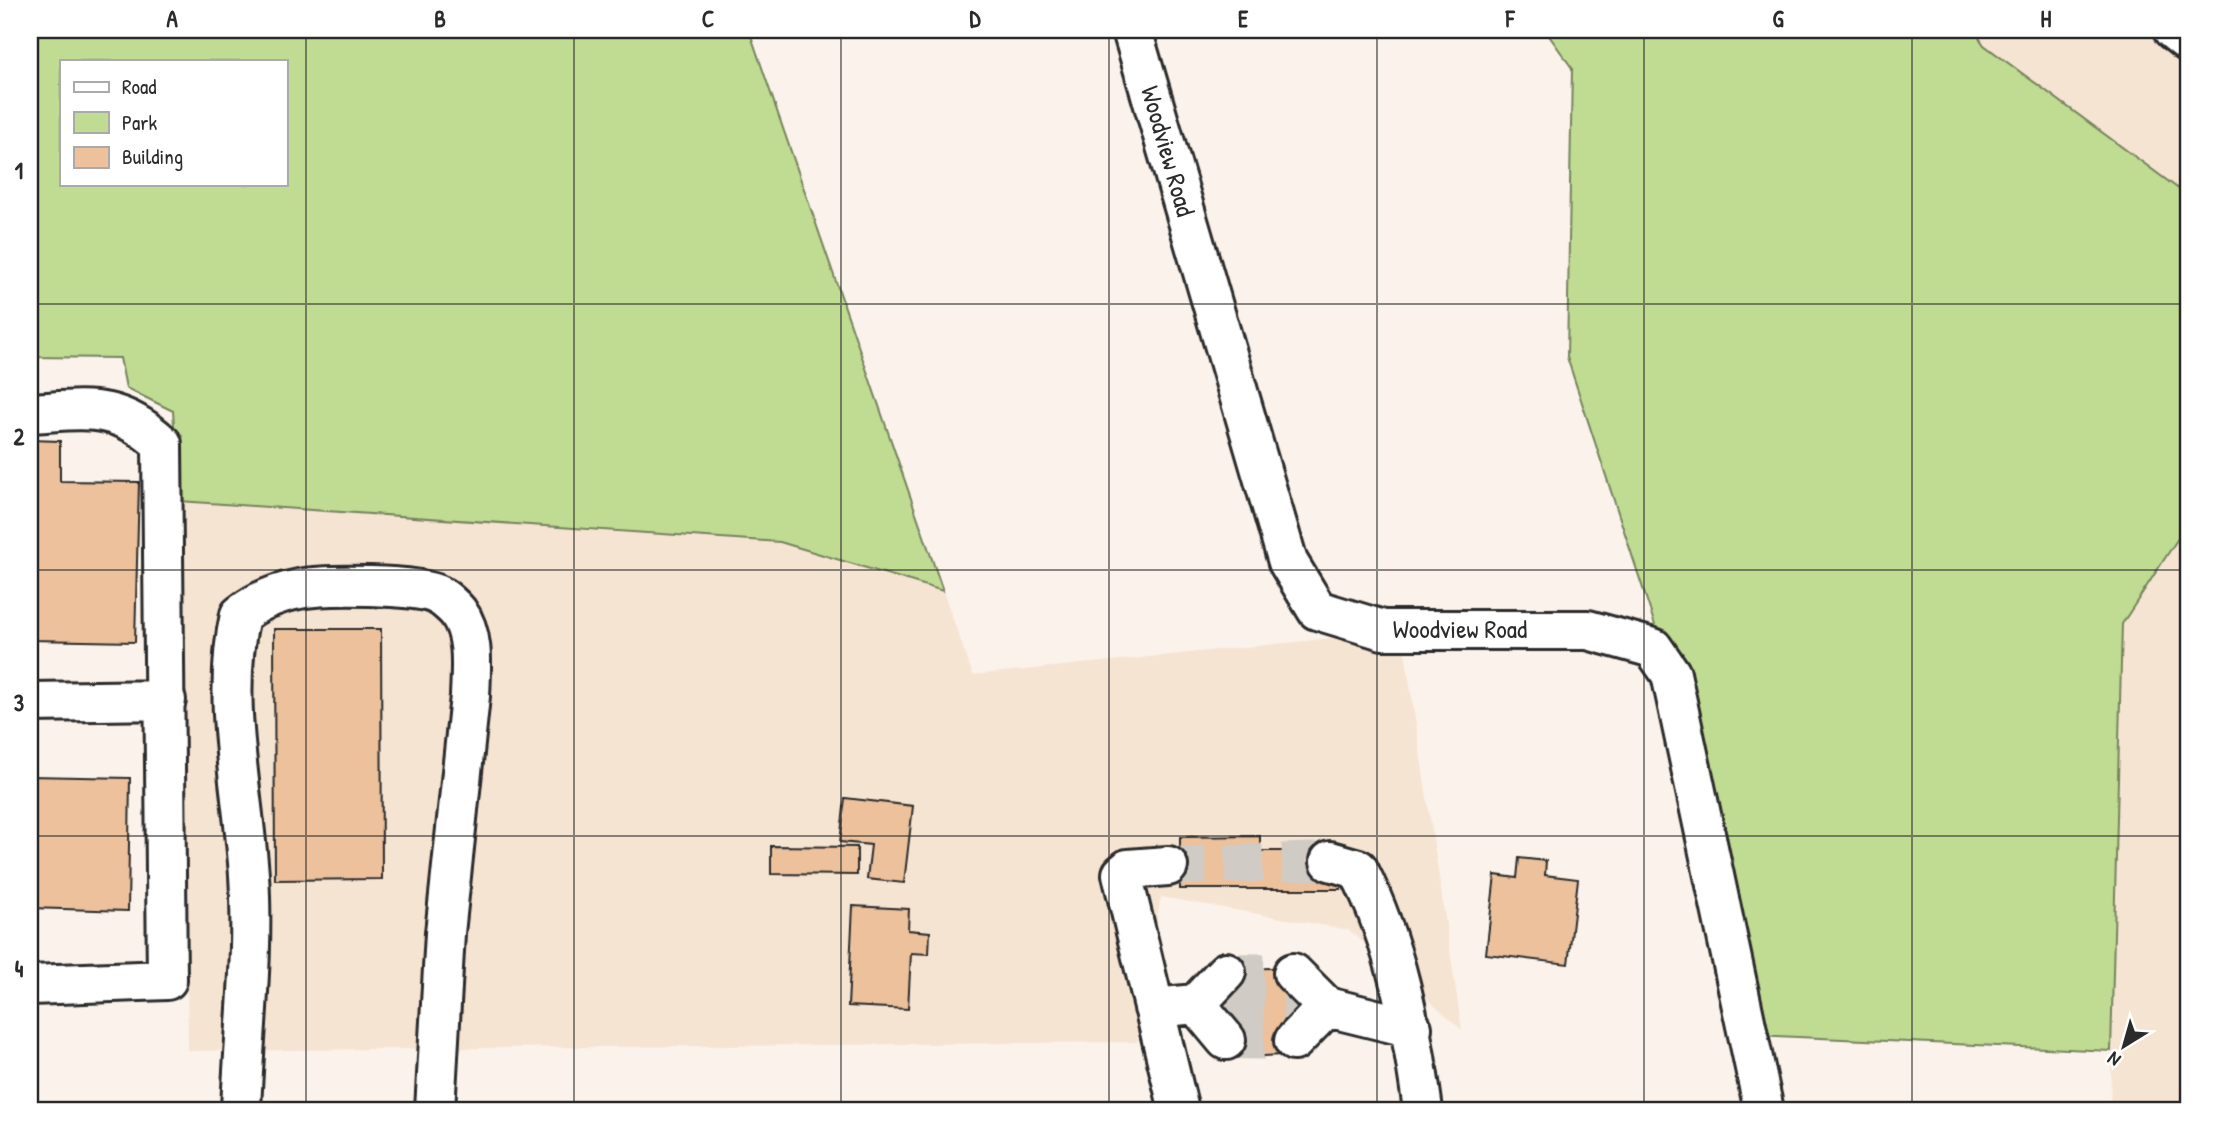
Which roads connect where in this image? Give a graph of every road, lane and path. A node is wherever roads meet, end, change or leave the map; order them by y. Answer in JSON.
{"nodes":[{"id":1,"x":1132,"y":30,"type":"edge"},
{"id":2,"x":2173,"y":30,"type":"edge"},
{"id":3,"x":2188,"y":42,"type":"edge"},
{"id":4,"x":30,"y":413,"type":"edge"},
{"id":5,"x":166,"y":700,"type":"junction"},
{"id":6,"x":30,"y":702,"type":"edge"},
{"id":7,"x":1330,"y":861,"type":"tunnel mouth"},
{"id":8,"x":1168,"y":866,"type":"tunnel mouth"},
{"id":9,"x":30,"y":985,"type":"edge"},
{"id":10,"x":1219,"y":1005,"type":"tunnel mouth"},
{"id":11,"x":1302,"y":1007,"type":"tunnel mouth"},
{"id":12,"x":1154,"y":1008,"type":"junction"},
{"id":13,"x":1412,"y":1028,"type":"junction"},
{"id":14,"x":241,"y":1110,"type":"edge"},
{"id":15,"x":435,"y":1110,"type":"edge"},
{"id":16,"x":1179,"y":1110,"type":"edge"},
{"id":17,"x":1423,"y":1110,"type":"edge"},
{"id":18,"x":1764,"y":1110,"type":"edge"}],
"edges":[{"from":1,"to":18,"type":"lane","name":"Woodview Road"},
{"from":2,"to":3,"type":"lane"},
{"from":4,"to":5,"type":"lane"},
{"from":5,"to":6,"type":"lane"},
{"from":5,"to":9,"type":"lane"},
{"from":7,"to":13,"type":"lane"},
{"from":8,"to":12,"type":"lane"},
{"from":10,"to":12,"type":"lane"},
{"from":11,"to":13,"type":"lane"},
{"from":12,"to":16,"type":"lane"},
{"from":13,"to":17,"type":"lane"},
{"from":14,"to":15,"type":"lane"}]}
